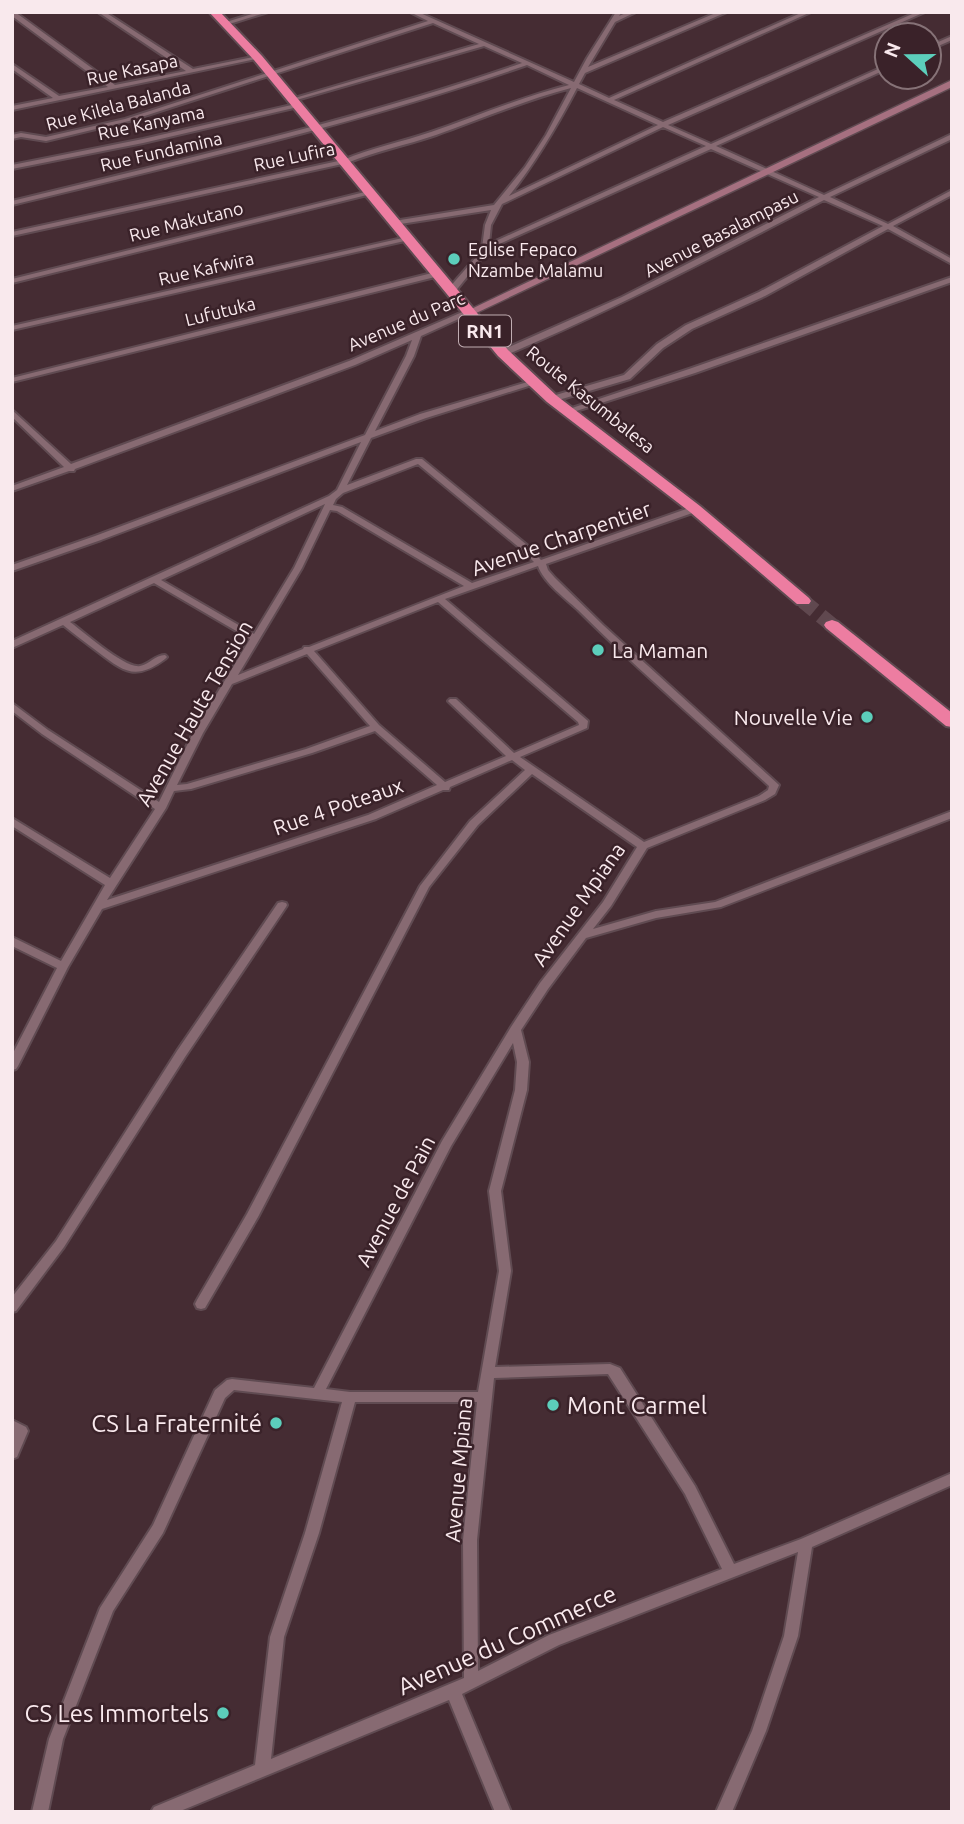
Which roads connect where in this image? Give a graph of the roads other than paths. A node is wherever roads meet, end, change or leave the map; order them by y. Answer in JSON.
{"nodes":[{"id":1,"x":101,"y":12,"type":"edge"},
{"id":2,"x":214,"y":12,"type":"edge"},
{"id":3,"x":265,"y":12,"type":"edge"},
{"id":4,"x":413,"y":12,"type":"edge"},
{"id":5,"x":618,"y":12,"type":"edge"},
{"id":6,"x":633,"y":12,"type":"edge"},
{"id":7,"x":724,"y":12,"type":"edge"},
{"id":8,"x":808,"y":12,"type":"edge"},
{"id":9,"x":922,"y":12,"type":"edge"},
{"id":10,"x":12,"y":13,"type":"edge"},
{"id":11,"x":433,"y":21,"type":"junction"},
{"id":12,"x":613,"y":21,"type":"junction"},
{"id":13,"x":226,"y":23,"type":"junction"},
{"id":14,"x":486,"y":44,"type":"junction"},
{"id":15,"x":258,"y":58,"type":"junction"},
{"id":16,"x":528,"y":63,"type":"junction"},
{"id":17,"x":12,"y":66,"type":"edge"},
{"id":18,"x":191,"y":71,"type":"junction"},
{"id":19,"x":270,"y":72,"type":"junction"},
{"id":20,"x":582,"y":72,"type":"junction"},
{"id":21,"x":873,"y":73,"type":"edge"},
{"id":22,"x":952,"y":83,"type":"edge"},
{"id":23,"x":575,"y":85,"type":"junction"},
{"id":24,"x":113,"y":88,"type":"junction"},
{"id":25,"x":59,"y":99,"type":"junction"},
{"id":26,"x":609,"y":100,"type":"junction"},
{"id":27,"x":294,"y":103,"type":"junction"},
{"id":28,"x":12,"y":108,"type":"edge"},
{"id":29,"x":663,"y":125,"type":"junction"},
{"id":30,"x":317,"y":130,"type":"junction"},
{"id":31,"x":12,"y":136,"type":"edge"},
{"id":32,"x":952,"y":136,"type":"edge"},
{"id":33,"x":712,"y":147,"type":"junction"},
{"id":34,"x":345,"y":162,"type":"junction"},
{"id":35,"x":12,"y":167,"type":"edge"},
{"id":36,"x":765,"y":173,"type":"junction"},
{"id":37,"x":952,"y":192,"type":"edge"},
{"id":38,"x":369,"y":193,"type":"junction"},
{"id":39,"x":822,"y":198,"type":"junction"},
{"id":40,"x":12,"y":202,"type":"edge"},
{"id":41,"x":499,"y":204,"type":"junction"},
{"id":42,"x":394,"y":223,"type":"junction"},
{"id":43,"x":888,"y":226,"type":"junction"},
{"id":44,"x":12,"y":234,"type":"edge"},
{"id":45,"x":407,"y":239,"type":"junction"},
{"id":46,"x":485,"y":248,"type":"junction"},
{"id":47,"x":952,"y":252,"type":"edge"},
{"id":48,"x":942,"y":256,"type":"junction"},
{"id":49,"x":952,"y":262,"type":"edge"},
{"id":50,"x":436,"y":274,"type":"junction"},
{"id":51,"x":952,"y":279,"type":"edge"},
{"id":52,"x":12,"y":281,"type":"edge"},
{"id":53,"x":451,"y":291,"type":"junction"},
{"id":54,"x":470,"y":313,"type":"junction"},
{"id":55,"x":12,"y":328,"type":"edge"},
{"id":56,"x":417,"y":337,"type":"junction"},
{"id":57,"x":503,"y":353,"type":"junction"},
{"id":58,"x":12,"y":380,"type":"edge"},
{"id":59,"x":534,"y":383,"type":"junction"},
{"id":60,"x":552,"y":399,"type":"junction"},
{"id":61,"x":567,"y":411,"type":"junction"},
{"id":62,"x":12,"y":412,"type":"edge"},
{"id":63,"x":367,"y":437,"type":"junction"},
{"id":64,"x":71,"y":469,"type":"junction"},
{"id":65,"x":12,"y":489,"type":"edge"},
{"id":66,"x":333,"y":499,"type":"junction"},
{"id":67,"x":695,"y":509,"type":"junction"},
{"id":68,"x":542,"y":565,"type":"junction"},
{"id":69,"x":12,"y":568,"type":"edge"},
{"id":70,"x":154,"y":579,"type":"junction"},
{"id":71,"x":472,"y":587,"type":"junction"},
{"id":72,"x":439,"y":598,"type":"junction"},
{"id":73,"x":803,"y":601,"type":"tunnel mouth"},
{"id":74,"x":63,"y":621,"type":"junction"},
{"id":75,"x":832,"y":625,"type":"tunnel mouth"},
{"id":76,"x":256,"y":639,"type":"junction"},
{"id":77,"x":12,"y":645,"type":"edge"},
{"id":78,"x":307,"y":649,"type":"junction"},
{"id":79,"x":162,"y":657,"type":"dead end"},
{"id":80,"x":228,"y":682,"type":"junction"},
{"id":81,"x":453,"y":701,"type":"dead end"},
{"id":82,"x":12,"y":706,"type":"edge"},
{"id":83,"x":952,"y":722,"type":"edge"},
{"id":84,"x":376,"y":727,"type":"junction"},
{"id":85,"x":512,"y":756,"type":"junction"},
{"id":86,"x":532,"y":769,"type":"junction"},
{"id":87,"x":173,"y":788,"type":"junction"},
{"id":88,"x":446,"y":788,"type":"junction"},
{"id":89,"x":161,"y":808,"type":"junction"},
{"id":90,"x":952,"y":814,"type":"edge"},
{"id":91,"x":12,"y":821,"type":"edge"},
{"id":92,"x":643,"y":846,"type":"junction"},
{"id":93,"x":111,"y":884,"type":"junction"},
{"id":94,"x":282,"y":905,"type":"dead end"},
{"id":95,"x":100,"y":906,"type":"junction"},
{"id":96,"x":582,"y":936,"type":"junction"},
{"id":97,"x":12,"y":941,"type":"edge"},
{"id":98,"x":63,"y":967,"type":"junction"},
{"id":99,"x":515,"y":1030,"type":"junction"},
{"id":100,"x":12,"y":1066,"type":"edge"},
{"id":101,"x":201,"y":1304,"type":"dead end"},
{"id":102,"x":12,"y":1307,"type":"edge"},
{"id":103,"x":488,"y":1373,"type":"junction"},
{"id":104,"x":317,"y":1394,"type":"junction"},
{"id":105,"x":351,"y":1397,"type":"junction"},
{"id":106,"x":484,"y":1397,"type":"junction"},
{"id":107,"x":12,"y":1425,"type":"edge"},
{"id":108,"x":12,"y":1453,"type":"edge"},
{"id":109,"x":952,"y":1479,"type":"edge"},
{"id":110,"x":806,"y":1543,"type":"junction"},
{"id":111,"x":732,"y":1572,"type":"junction"},
{"id":112,"x":471,"y":1681,"type":"junction"},
{"id":113,"x":453,"y":1691,"type":"junction"},
{"id":114,"x":262,"y":1770,"type":"junction"},
{"id":115,"x":40,"y":1812,"type":"edge"},
{"id":116,"x":159,"y":1812,"type":"edge"},
{"id":117,"x":503,"y":1812,"type":"edge"},
{"id":118,"x":724,"y":1812,"type":"edge"}],
"edges":[{"from":1,"to":18,"type":"street"},
{"from":2,"to":13,"type":"highway","name":"Route Kasumbalesa","number":"RN1"},
{"from":3,"to":13,"type":"street"},
{"from":4,"to":11,"type":"street"},
{"from":5,"to":12,"type":"street"},
{"from":6,"to":12,"type":"street"},
{"from":7,"to":20,"type":"street"},
{"from":8,"to":26,"type":"street"},
{"from":9,"to":29,"type":"street"},
{"from":10,"to":24,"type":"street"},
{"from":11,"to":14,"type":"street"},
{"from":11,"to":19,"type":"street","name":"Rue Kilela Balanda"},
{"from":12,"to":20,"type":"street"},
{"from":13,"to":15,"type":"highway","name":"Route Kasumbalesa","number":"RN1"},
{"from":14,"to":16,"type":"street"},
{"from":14,"to":27,"type":"street"},
{"from":15,"to":18,"type":"street","name":"Rue Kasapa"},
{"from":15,"to":19,"type":"highway","name":"Route Kasumbalesa","number":"RN1"},
{"from":16,"to":23,"type":"street"},
{"from":16,"to":30,"type":"street"},
{"from":17,"to":25,"type":"street"},
{"from":18,"to":24,"type":"street","name":"Rue Kasapa"},
{"from":19,"to":27,"type":"highway","name":"Route Kasumbalesa","number":"RN1"},
{"from":19,"to":31,"type":"street","name":"Rue Kilela Balanda"},
{"from":20,"to":23,"type":"street"},
{"from":21,"to":33,"type":"street"},
{"from":22,"to":36,"type":"street","name":"Avenue du Parc"},
{"from":23,"to":26,"type":"street"},
{"from":23,"to":34,"type":"street","name":"Rue Lufira"},
{"from":23,"to":41,"type":"street"},
{"from":24,"to":25,"type":"street","name":"Rue Kasapa"},
{"from":25,"to":28,"type":"street","name":"Rue Kasapa"},
{"from":26,"to":29,"type":"street"},
{"from":27,"to":30,"type":"highway","name":"Route Kasumbalesa","number":"RN1"},
{"from":27,"to":35,"type":"street","name":"Rue Kanyama"},
{"from":29,"to":33,"type":"street"},
{"from":29,"to":41,"type":"street"},
{"from":30,"to":34,"type":"highway","name":"Route Kasumbalesa","number":"RN1"},
{"from":30,"to":40,"type":"street","name":"Rue Fundamina"},
{"from":32,"to":39,"type":"street","name":"Avenue Basalampasu"},
{"from":33,"to":36,"type":"street"},
{"from":33,"to":46,"type":"street"},
{"from":34,"to":38,"type":"highway","name":"Route Kasumbalesa","number":"RN1"},
{"from":34,"to":44,"type":"street","name":"Rue Lufira"},
{"from":36,"to":39,"type":"street"},
{"from":36,"to":54,"type":"street","name":"Avenue du Parc"},
{"from":37,"to":43,"type":"street"},
{"from":38,"to":42,"type":"highway","name":"Route Kasumbalesa","number":"RN1"},
{"from":38,"to":52,"type":"street","name":"Rue Makutano"},
{"from":39,"to":43,"type":"street"},
{"from":39,"to":57,"type":"street","name":"Avenue Basalampasu"},
{"from":41,"to":42,"type":"street"},
{"from":41,"to":46,"type":"street"},
{"from":42,"to":45,"type":"highway","name":"Route Kasumbalesa","number":"RN1"},
{"from":43,"to":48,"type":"street"},
{"from":43,"to":60,"type":"street"},
{"from":45,"to":50,"type":"highway","name":"Route Kasumbalesa","number":"RN1"},
{"from":45,"to":55,"type":"street","name":"Rue Kafwira"},
{"from":46,"to":53,"type":"street"},
{"from":47,"to":48,"type":"street"},
{"from":48,"to":49,"type":"street"},
{"from":50,"to":53,"type":"highway","name":"Route Kasumbalesa","number":"RN1"},
{"from":50,"to":58,"type":"street","name":"Lufutuka"},
{"from":51,"to":61,"type":"street"},
{"from":53,"to":54,"type":"highway","name":"Route Kasumbalesa","number":"RN1"},
{"from":54,"to":56,"type":"street","name":"Avenue du Parc"},
{"from":54,"to":57,"type":"highway","name":"Route Kasumbalesa","number":"RN1"},
{"from":56,"to":63,"type":"street","name":"Avenue Haute Tension"},
{"from":56,"to":64,"type":"street","name":"Avenue du Parc"},
{"from":57,"to":59,"type":"highway","name":"Route Kasumbalesa","number":"RN1"},
{"from":59,"to":60,"type":"highway","name":"Route Kasumbalesa","number":"RN1"},
{"from":59,"to":63,"type":"street"},
{"from":60,"to":61,"type":"highway","name":"Route Kasumbalesa","number":"RN1"},
{"from":61,"to":67,"type":"highway","name":"Route Kasumbalesa","number":"RN1"},
{"from":62,"to":64,"type":"street"},
{"from":63,"to":66,"type":"street","name":"Avenue Haute Tension"},
{"from":63,"to":69,"type":"street"},
{"from":64,"to":65,"type":"street","name":"Avenue du Parc"},
{"from":66,"to":68,"type":"street","name":"Avenue Mpiana"},
{"from":66,"to":70,"type":"street"},
{"from":66,"to":71,"type":"street"},
{"from":66,"to":76,"type":"street","name":"Avenue Haute Tension"},
{"from":67,"to":68,"type":"street","name":"Avenue Charpentier"},
{"from":67,"to":73,"type":"highway","name":"Route Kasumbalesa","number":"RN1"},
{"from":68,"to":71,"type":"street","name":"Avenue Charpentier"},
{"from":68,"to":92,"type":"street","name":"Avenue Mpiana"},
{"from":70,"to":74,"type":"street"},
{"from":70,"to":76,"type":"street"},
{"from":71,"to":72,"type":"street","name":"Avenue Charpentier"},
{"from":72,"to":78,"type":"street","name":"Avenue Charpentier"},
{"from":72,"to":85,"type":"street","name":"Rue 4 Poteaux"},
{"from":74,"to":77,"type":"street"},
{"from":74,"to":79,"type":"street"},
{"from":75,"to":83,"type":"highway"},
{"from":76,"to":80,"type":"street","name":"Avenue Haute Tension"},
{"from":78,"to":80,"type":"street","name":"Avenue Charpentier"},
{"from":78,"to":84,"type":"street"},
{"from":80,"to":87,"type":"street","name":"Avenue Haute Tension"},
{"from":81,"to":85,"type":"street"},
{"from":82,"to":89,"type":"street"},
{"from":84,"to":87,"type":"street"},
{"from":84,"to":88,"type":"street"},
{"from":85,"to":86,"type":"street"},
{"from":85,"to":88,"type":"street","name":"Rue 4 Poteaux"},
{"from":86,"to":92,"type":"street"},
{"from":86,"to":101,"type":"street"},
{"from":87,"to":89,"type":"street","name":"Avenue Haute Tension"},
{"from":88,"to":95,"type":"street","name":"Rue 4 Poteaux"},
{"from":89,"to":93,"type":"street","name":"Avenue Haute Tension"},
{"from":90,"to":96,"type":"street"},
{"from":91,"to":93,"type":"street"},
{"from":92,"to":96,"type":"street","name":"Avenue Mpiana"},
{"from":93,"to":95,"type":"street","name":"Avenue Haute Tension"},
{"from":94,"to":102,"type":"street"},
{"from":95,"to":98,"type":"street","name":"Avenue Haute Tension"},
{"from":96,"to":99,"type":"street","name":"Avenue Mpiana"},
{"from":97,"to":98,"type":"street"},
{"from":98,"to":100,"type":"street","name":"Avenue Haute Tension"},
{"from":99,"to":103,"type":"street","name":"Avenue Mpiana"},
{"from":99,"to":104,"type":"street","name":"Avenue de Pain"},
{"from":103,"to":106,"type":"street","name":"Avenue Mpiana"},
{"from":103,"to":111,"type":"street"},
{"from":104,"to":105,"type":"street"},
{"from":104,"to":115,"type":"street"},
{"from":105,"to":106,"type":"street"},
{"from":105,"to":114,"type":"street"},
{"from":106,"to":112,"type":"street","name":"Avenue Mpiana"},
{"from":107,"to":108,"type":"street"},
{"from":109,"to":110,"type":"street","name":"Avenue du Commerce"},
{"from":110,"to":111,"type":"street","name":"Avenue du Commerce"},
{"from":110,"to":118,"type":"street"},
{"from":111,"to":112,"type":"street","name":"Avenue du Commerce"},
{"from":112,"to":113,"type":"street","name":"Avenue du Commerce"},
{"from":113,"to":114,"type":"street","name":"Avenue du Commerce"},
{"from":113,"to":117,"type":"street"},
{"from":114,"to":116,"type":"street","name":"Avenue du Commerce"}]}
